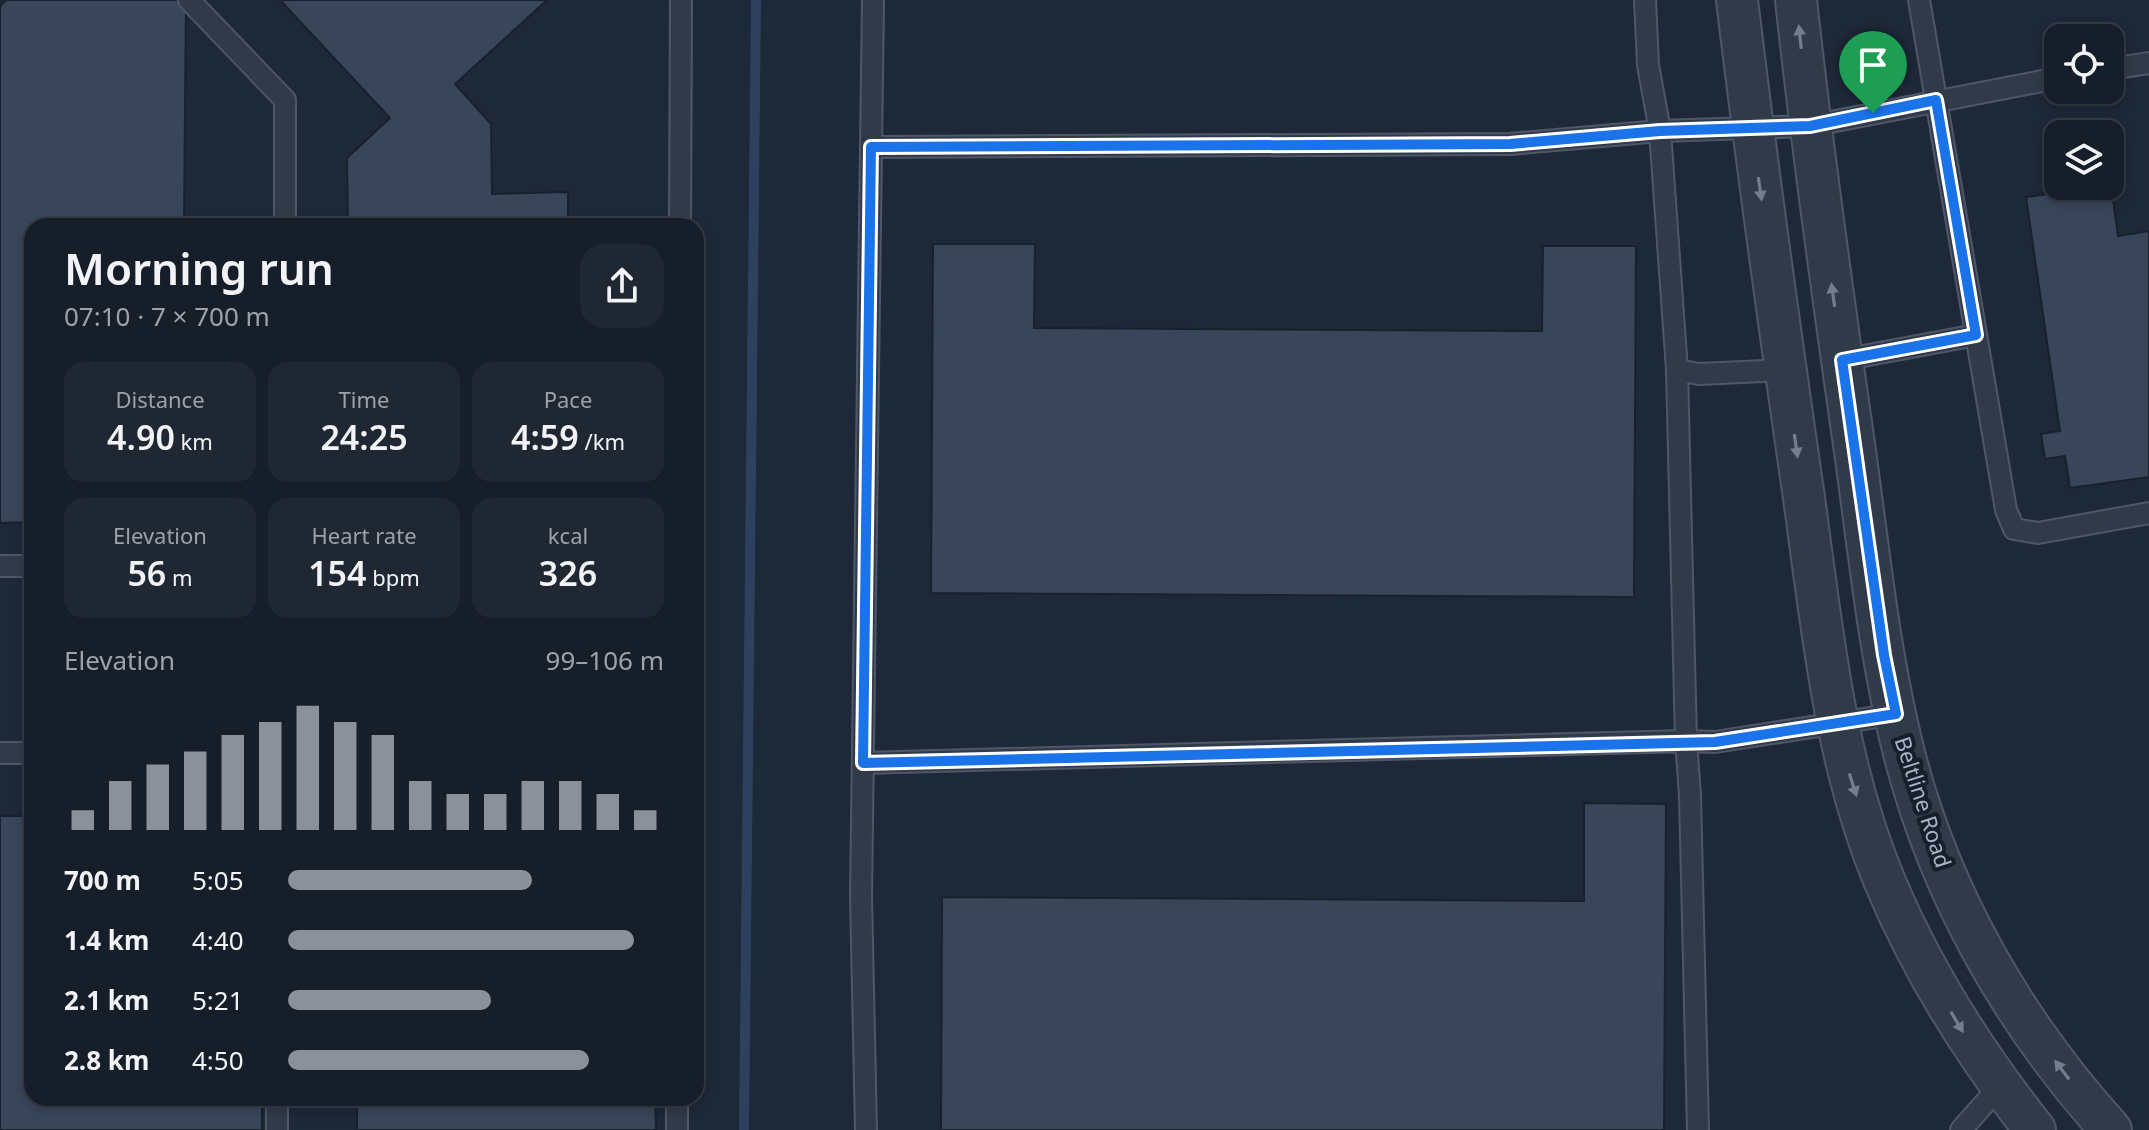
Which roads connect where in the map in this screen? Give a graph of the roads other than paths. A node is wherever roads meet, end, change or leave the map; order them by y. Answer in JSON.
{"nodes":[{"id":1,"x":189,"y":0,"type":"edge"},
{"id":2,"x":681,"y":0,"type":"edge"},
{"id":3,"x":873,"y":0,"type":"edge"},
{"id":4,"x":1645,"y":0,"type":"edge"},
{"id":5,"x":1737,"y":0,"type":"edge"},
{"id":6,"x":1796,"y":0,"type":"edge"},
{"id":7,"x":1919,"y":0,"type":"edge"},
{"id":8,"x":2149,"y":63,"type":"edge"},
{"id":9,"x":2124,"y":67,"type":"edge"},
{"id":10,"x":2044,"y":81,"type":"edge"},
{"id":11,"x":1936,"y":100,"type":"junction"},
{"id":12,"x":1810,"y":126,"type":"junction"},
{"id":13,"x":1752,"y":128,"type":"junction"},
{"id":14,"x":1660,"y":131,"type":"junction"},
{"id":15,"x":871,"y":147,"type":"junction"},
{"id":16,"x":285,"y":218,"type":"edge"},
{"id":17,"x":680,"y":218,"type":"edge"},
{"id":18,"x":1976,"y":335,"type":"junction"},
{"id":19,"x":1842,"y":360,"type":"junction"},
{"id":20,"x":1677,"y":370,"type":"junction"},
{"id":21,"x":1785,"y":370,"type":"junction"},
{"id":22,"x":2149,"y":513,"type":"edge"},
{"id":23,"x":0,"y":566,"type":"edge"},
{"id":24,"x":24,"y":566,"type":"edge"},
{"id":25,"x":1896,"y":714,"type":"junction"},
{"id":26,"x":1839,"y":723,"type":"junction"},
{"id":27,"x":1686,"y":741,"type":"junction"},
{"id":28,"x":0,"y":753,"type":"edge"},
{"id":29,"x":24,"y":753,"type":"edge"},
{"id":30,"x":863,"y":763,"type":"junction"},
{"id":31,"x":2000,"y":1086,"type":"junction"},
{"id":32,"x":277,"y":1106,"type":"edge"},
{"id":33,"x":677,"y":1106,"type":"edge"},
{"id":34,"x":277,"y":1130,"type":"edge"},
{"id":35,"x":677,"y":1130,"type":"edge"},
{"id":36,"x":866,"y":1130,"type":"edge"},
{"id":37,"x":1698,"y":1130,"type":"edge"},
{"id":38,"x":1961,"y":1130,"type":"edge"},
{"id":39,"x":2035,"y":1130,"type":"edge"},
{"id":40,"x":2111,"y":1130,"type":"edge"}],
"edges":[{"from":1,"to":16,"type":"lane"},
{"from":2,"to":17,"type":"lane"},
{"from":3,"to":15,"type":"lane"},
{"from":4,"to":14,"type":"lane"},
{"from":5,"to":13,"type":"street"},
{"from":12,"to":6,"type":"street","name":"Beltline Road","one_way":true},
{"from":7,"to":11,"type":"lane"},
{"from":8,"to":9,"type":"lane"},
{"from":10,"to":11,"type":"lane"},
{"from":11,"to":12,"type":"lane"},
{"from":11,"to":18,"type":"lane"},
{"from":12,"to":13,"type":"lane"},
{"from":19,"to":12,"type":"street","name":"Beltline Road","one_way":true},
{"from":13,"to":14,"type":"lane"},
{"from":13,"to":21,"type":"street","one_way":true},
{"from":14,"to":15,"type":"lane"},
{"from":14,"to":20,"type":"lane"},
{"from":15,"to":30,"type":"lane"},
{"from":18,"to":19,"type":"lane"},
{"from":18,"to":22,"type":"lane"},
{"from":19,"to":25,"type":"street","name":"Beltline Road"},
{"from":20,"to":21,"type":"lane"},
{"from":20,"to":27,"type":"lane"},
{"from":21,"to":26,"type":"street","one_way":true},
{"from":23,"to":24,"type":"lane"},
{"from":25,"to":26,"type":"lane"},
{"from":40,"to":25,"type":"street","name":"Beltline Road","one_way":true},
{"from":26,"to":27,"type":"lane"},
{"from":26,"to":31,"type":"street","one_way":true},
{"from":27,"to":30,"type":"lane"},
{"from":27,"to":37,"type":"lane"},
{"from":28,"to":29,"type":"lane"},
{"from":30,"to":36,"type":"lane"},
{"from":31,"to":38,"type":"lane"},
{"from":31,"to":39,"type":"street"},
{"from":32,"to":34,"type":"lane"},
{"from":33,"to":35,"type":"lane"}]}
